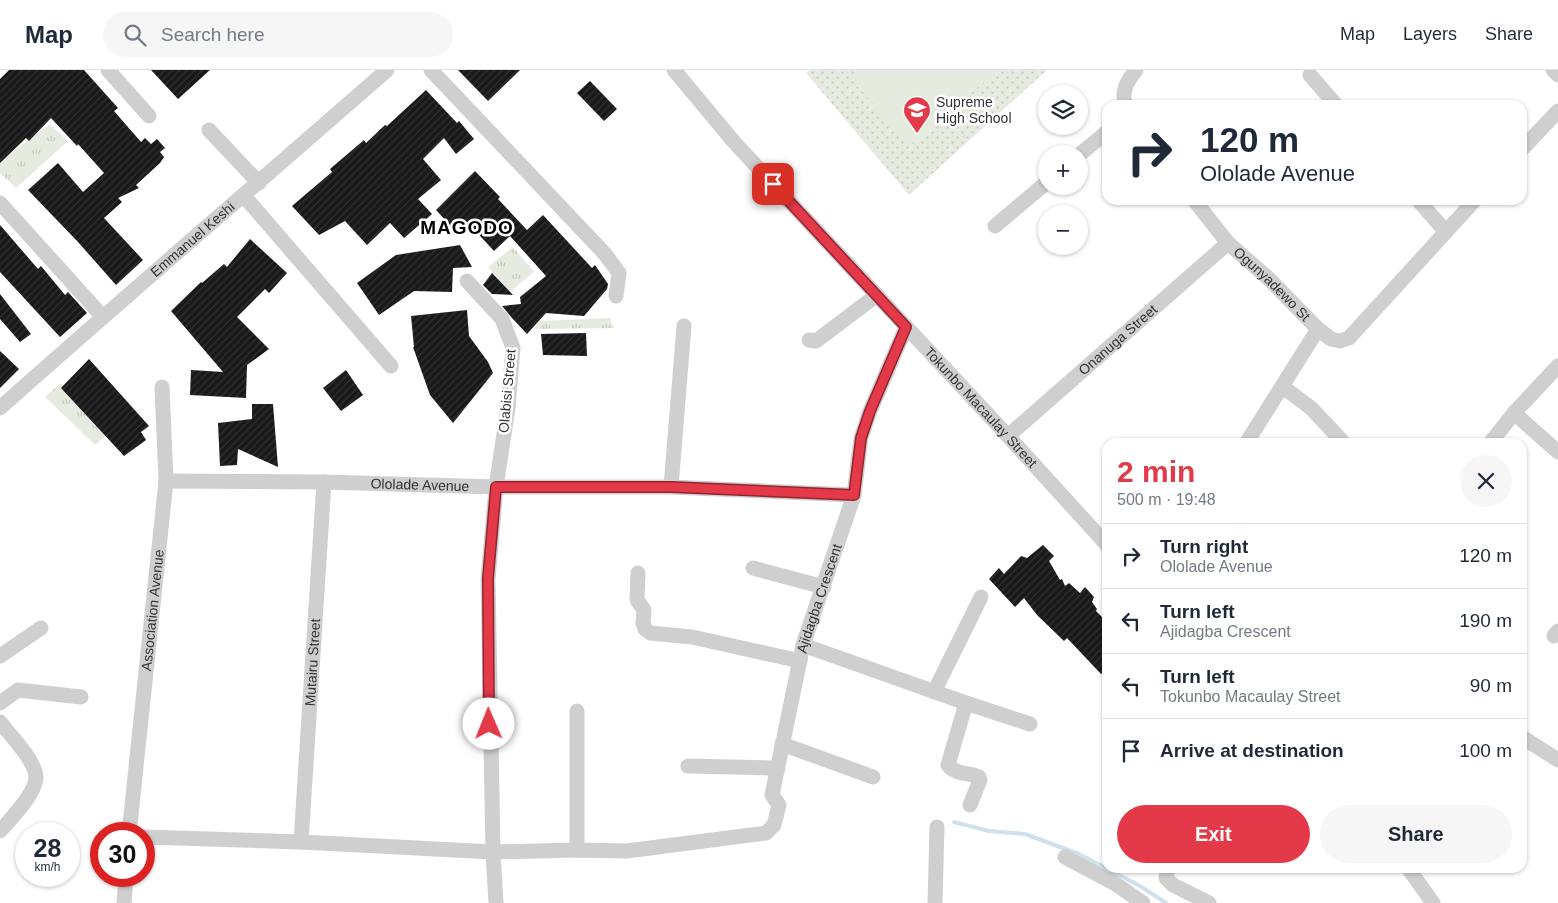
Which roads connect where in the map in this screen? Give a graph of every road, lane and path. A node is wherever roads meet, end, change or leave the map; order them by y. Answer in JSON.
{"nodes":[{"id":1,"x":108,"y":70,"type":"edge"},
{"id":2,"x":387,"y":70,"type":"edge"},
{"id":3,"x":431,"y":70,"type":"edge"},
{"id":4,"x":674,"y":70,"type":"edge"},
{"id":5,"x":1136,"y":70,"type":"edge"},
{"id":6,"x":1553,"y":70,"type":"edge"},
{"id":7,"x":1558,"y":75,"type":"edge"},
{"id":8,"x":1310,"y":76,"type":"dead end"},
{"id":9,"x":1124,"y":100,"type":"edge"},
{"id":10,"x":1332,"y":100,"type":"edge"},
{"id":11,"x":1558,"y":112,"type":"edge"},
{"id":12,"x":150,"y":116,"type":"dead end"},
{"id":13,"x":209,"y":130,"type":"dead end"},
{"id":14,"x":1102,"y":135,"type":"edge"},
{"id":15,"x":1527,"y":145,"type":"edge"},
{"id":16,"x":1088,"y":147,"type":"edge"},
{"id":17,"x":259,"y":183,"type":"junction"},
{"id":18,"x":1038,"y":189,"type":"edge"},
{"id":19,"x":244,"y":196,"type":"junction"},
{"id":20,"x":0,"y":203,"type":"edge"},
{"id":21,"x":1198,"y":205,"type":"edge"},
{"id":22,"x":1422,"y":205,"type":"edge"},
{"id":23,"x":1470,"y":205,"type":"edge"},
{"id":24,"x":996,"y":226,"type":"dead end"},
{"id":25,"x":1446,"y":232,"type":"junction"},
{"id":26,"x":1228,"y":243,"type":"junction"},
{"id":27,"x":466,"y":281,"type":"dead end"},
{"id":28,"x":876,"y":295,"type":"junction"},
{"id":29,"x":616,"y":296,"type":"dead end"},
{"id":30,"x":103,"y":316,"type":"junction"},
{"id":31,"x":684,"y":326,"type":"dead end"},
{"id":32,"x":906,"y":327,"type":"junction"},
{"id":33,"x":1318,"y":329,"type":"junction"},
{"id":34,"x":809,"y":340,"type":"dead end"},
{"id":35,"x":391,"y":366,"type":"dead end"},
{"id":36,"x":1558,"y":366,"type":"edge"},
{"id":37,"x":162,"y":387,"type":"dead end"},
{"id":38,"x":1283,"y":387,"type":"junction"},
{"id":39,"x":0,"y":408,"type":"edge"},
{"id":40,"x":1514,"y":413,"type":"junction"},
{"id":41,"x":1008,"y":436,"type":"junction"},
{"id":42,"x":1250,"y":438,"type":"edge"},
{"id":43,"x":1339,"y":438,"type":"edge"},
{"id":44,"x":1495,"y":438,"type":"edge"},
{"id":45,"x":1558,"y":452,"type":"edge"},
{"id":46,"x":166,"y":481,"type":"junction"},
{"id":47,"x":324,"y":482,"type":"junction"},
{"id":48,"x":496,"y":487,"type":"junction"},
{"id":49,"x":671,"y":487,"type":"junction"},
{"id":50,"x":854,"y":495,"type":"junction"},
{"id":51,"x":1102,"y":539,"type":"edge"},
{"id":52,"x":753,"y":568,"type":"dead end"},
{"id":53,"x":638,"y":574,"type":"dead end"},
{"id":54,"x":824,"y":587,"type":"junction"},
{"id":55,"x":982,"y":597,"type":"dead end"},
{"id":56,"x":41,"y":628,"type":"dead end"},
{"id":57,"x":803,"y":646,"type":"junction"},
{"id":58,"x":0,"y":656,"type":"edge"},
{"id":59,"x":800,"y":661,"type":"junction"},
{"id":60,"x":934,"y":692,"type":"junction"},
{"id":61,"x":81,"y":697,"type":"dead end"},
{"id":62,"x":0,"y":703,"type":"edge"},
{"id":63,"x":966,"y":703,"type":"junction"},
{"id":64,"x":577,"y":711,"type":"dead end"},
{"id":65,"x":0,"y":722,"type":"edge"},
{"id":66,"x":1030,"y":724,"type":"dead end"},
{"id":67,"x":1527,"y":740,"type":"edge"},
{"id":68,"x":782,"y":744,"type":"junction"},
{"id":69,"x":1558,"y":760,"type":"edge"},
{"id":70,"x":688,"y":766,"type":"dead end"},
{"id":71,"x":778,"y":768,"type":"junction"},
{"id":72,"x":873,"y":777,"type":"dead end"},
{"id":73,"x":970,"y":805,"type":"dead end"},
{"id":74,"x":130,"y":822,"type":"edge"},
{"id":75,"x":936,"y":827,"type":"dead end"},
{"id":76,"x":0,"y":831,"type":"edge"},
{"id":77,"x":155,"y":837,"type":"edge"},
{"id":78,"x":301,"y":842,"type":"junction"},
{"id":79,"x":577,"y":850,"type":"junction"},
{"id":80,"x":492,"y":852,"type":"junction"},
{"id":81,"x":1065,"y":857,"type":"dead end"},
{"id":82,"x":1167,"y":873,"type":"edge"},
{"id":83,"x":1411,"y":873,"type":"edge"},
{"id":84,"x":125,"y":887,"type":"edge"},
{"id":85,"x":1141,"y":902,"type":"edge"},
{"id":86,"x":124,"y":903,"type":"edge"},
{"id":87,"x":496,"y":903,"type":"edge"},
{"id":88,"x":935,"y":903,"type":"edge"},
{"id":89,"x":1209,"y":903,"type":"edge"},
{"id":90,"x":1432,"y":903,"type":"edge"}],
"edges":[{"from":1,"to":12,"type":"street"},
{"from":2,"to":17,"type":"street","name":"Emmanuel Keshi"},
{"from":3,"to":29,"type":"street"},
{"from":4,"to":28,"type":"street","name":"Tokunbo Macaulay Street"},
{"from":5,"to":9,"type":"street"},
{"from":6,"to":7,"type":"street"},
{"from":8,"to":10,"type":"street"},
{"from":11,"to":15,"type":"street"},
{"from":13,"to":17,"type":"street"},
{"from":14,"to":16,"type":"street"},
{"from":17,"to":19,"type":"street","name":"Emmanuel Keshi"},
{"from":18,"to":24,"type":"street"},
{"from":19,"to":30,"type":"street","name":"Emmanuel Keshi"},
{"from":19,"to":35,"type":"street"},
{"from":20,"to":30,"type":"street"},
{"from":21,"to":26,"type":"street","name":"Ogunyadewo St"},
{"from":22,"to":25,"type":"street"},
{"from":23,"to":25,"type":"street"},
{"from":25,"to":33,"type":"street","name":"Ogunyadewo St"},
{"from":26,"to":33,"type":"street","name":"Ogunyadewo St"},
{"from":26,"to":41,"type":"street","name":"Onanuga Street"},
{"from":27,"to":48,"type":"street","name":"Olabisi Street"},
{"from":28,"to":32,"type":"street","name":"Tokunbo Macaulay Street"},
{"from":28,"to":34,"type":"street"},
{"from":30,"to":39,"type":"street","name":"Emmanuel Keshi"},
{"from":31,"to":49,"type":"street"},
{"from":32,"to":41,"type":"street","name":"Tokunbo Macaulay Street"},
{"from":32,"to":50,"type":"street","name":"Ajidagba Crescent"},
{"from":33,"to":38,"type":"street"},
{"from":36,"to":40,"type":"street"},
{"from":37,"to":46,"type":"street","name":"Association Avenue"},
{"from":38,"to":42,"type":"street"},
{"from":38,"to":43,"type":"street"},
{"from":40,"to":44,"type":"street"},
{"from":40,"to":45,"type":"street"},
{"from":41,"to":51,"type":"street","name":"Tokunbo Macaulay Street"},
{"from":46,"to":47,"type":"street","name":"Ololade Avenue"},
{"from":46,"to":74,"type":"street","name":"Association Avenue"},
{"from":47,"to":48,"type":"street","name":"Ololade Avenue"},
{"from":47,"to":78,"type":"street","name":"Mutairu Street"},
{"from":48,"to":49,"type":"street","name":"Ololade Avenue"},
{"from":48,"to":80,"type":"street","name":"Olabisi Street"},
{"from":49,"to":50,"type":"street","name":"Ololade Avenue"},
{"from":50,"to":54,"type":"street","name":"Ajidagba Crescent"},
{"from":52,"to":54,"type":"street"},
{"from":53,"to":59,"type":"street"},
{"from":54,"to":57,"type":"street","name":"Ajidagba Crescent"},
{"from":55,"to":60,"type":"street"},
{"from":56,"to":58,"type":"street"},
{"from":57,"to":59,"type":"street","name":"Ajidagba Crescent"},
{"from":57,"to":60,"type":"street"},
{"from":59,"to":68,"type":"street","name":"Ajidagba Crescent"},
{"from":60,"to":63,"type":"street"},
{"from":61,"to":62,"type":"street"},
{"from":63,"to":66,"type":"street"},
{"from":63,"to":73,"type":"street"},
{"from":64,"to":79,"type":"street"},
{"from":65,"to":76,"type":"street"},
{"from":67,"to":69,"type":"street"},
{"from":68,"to":71,"type":"street","name":"Ajidagba Crescent"},
{"from":68,"to":72,"type":"street"},
{"from":70,"to":71,"type":"street"},
{"from":71,"to":79,"type":"street","name":"Ajidagba Crescent"},
{"from":75,"to":88,"type":"street"},
{"from":77,"to":78,"type":"street"},
{"from":78,"to":80,"type":"street"},
{"from":79,"to":80,"type":"street"},
{"from":80,"to":87,"type":"street","name":"Olabisi Street"},
{"from":81,"to":85,"type":"street"},
{"from":82,"to":89,"type":"street"},
{"from":83,"to":90,"type":"street"},
{"from":84,"to":86,"type":"street"}]}
